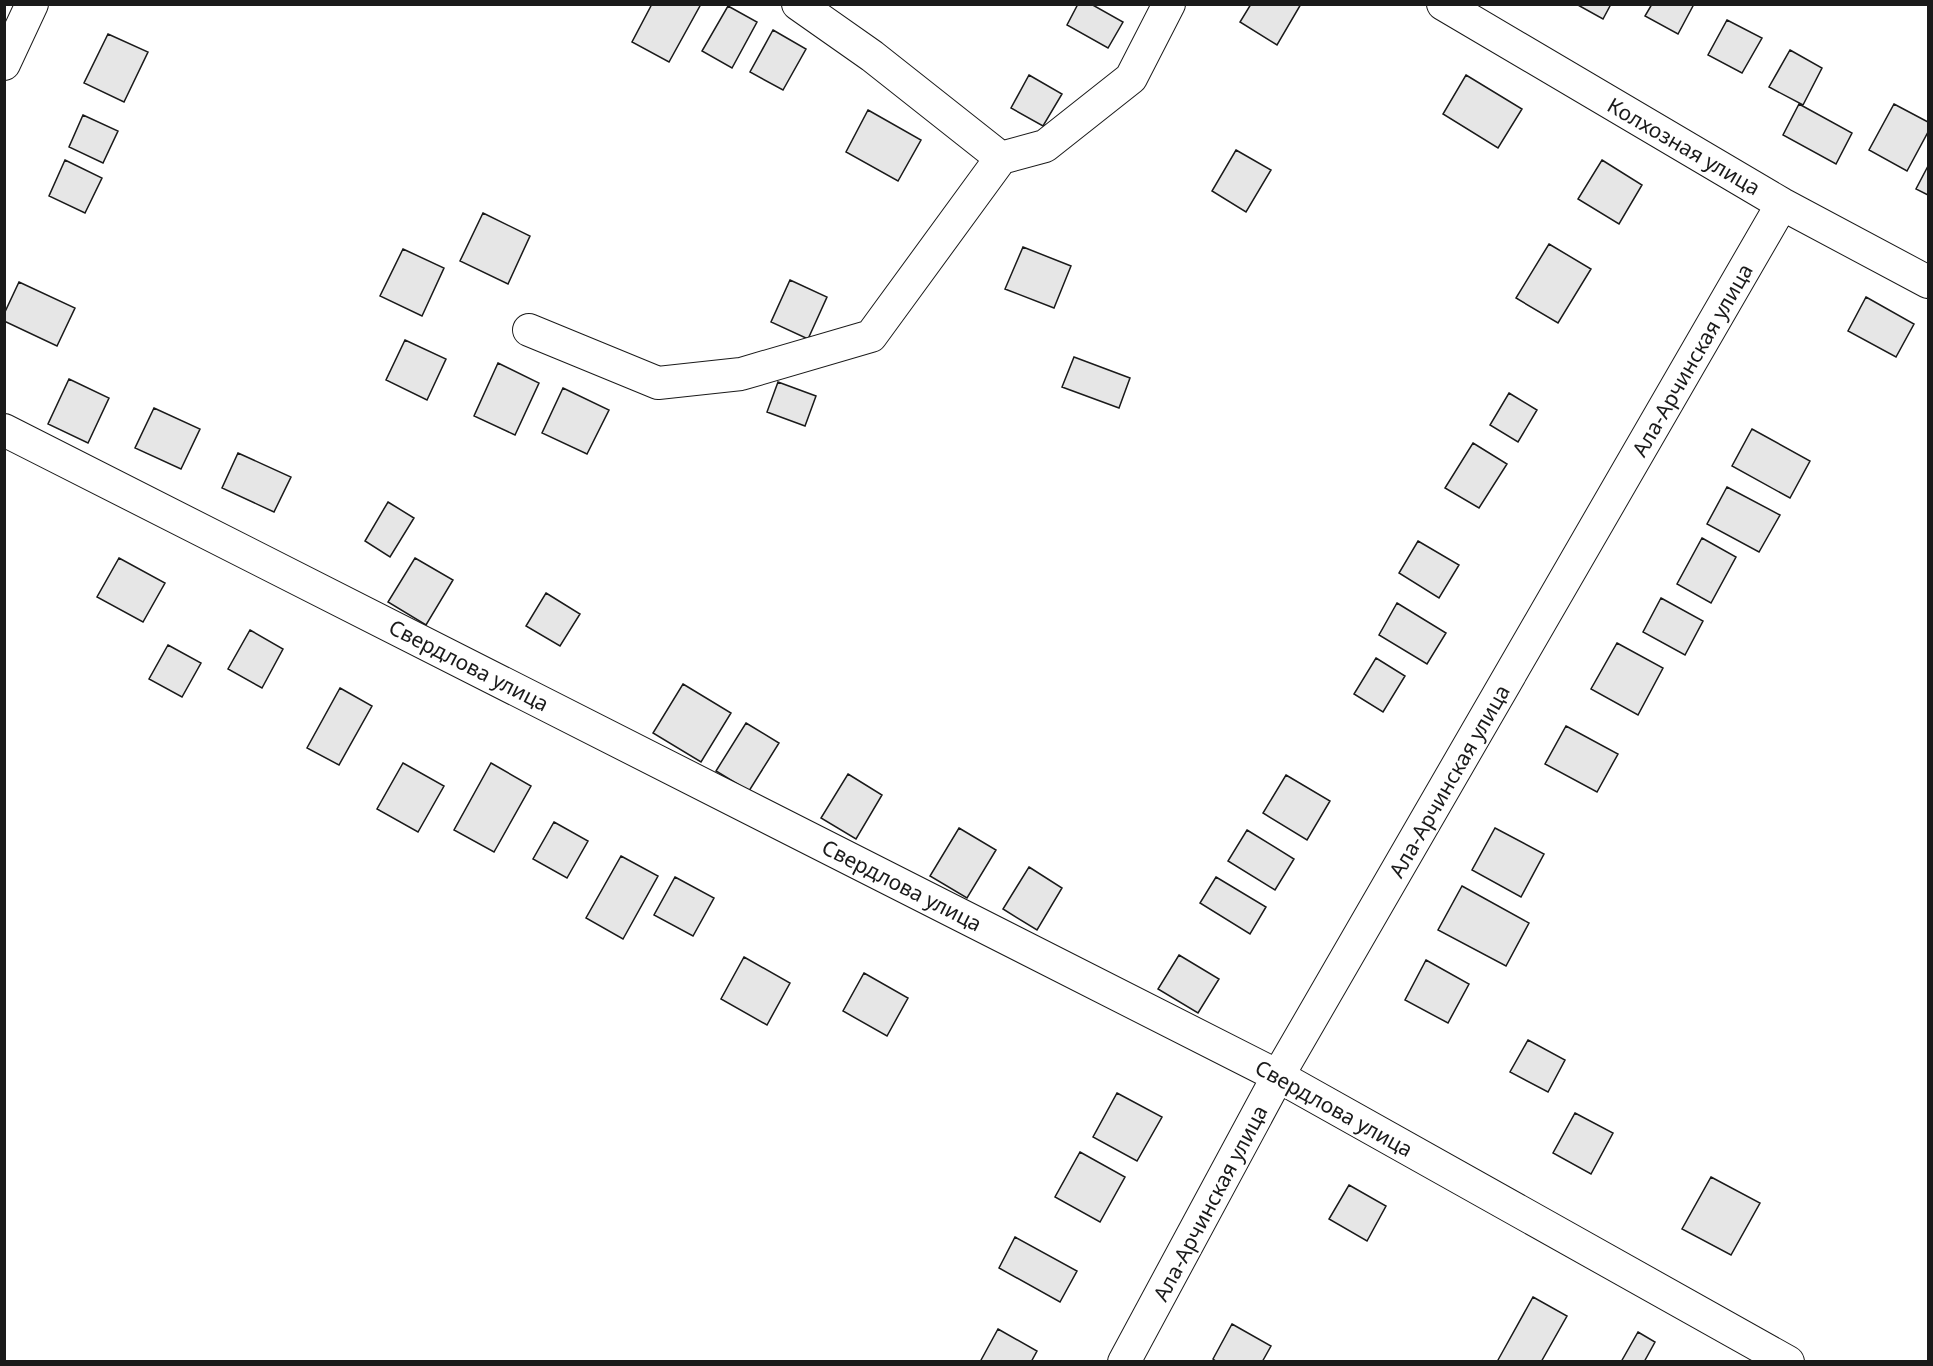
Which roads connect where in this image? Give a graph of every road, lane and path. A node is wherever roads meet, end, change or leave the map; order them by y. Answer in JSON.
{"nodes":[{"id":1,"x":32,"y":4,"type":"edge"},
{"id":2,"x":798,"y":4,"type":"edge"},
{"id":3,"x":1169,"y":4,"type":"edge"},
{"id":4,"x":1443,"y":4,"type":"edge"},
{"id":5,"x":4,"y":64,"type":"edge"},
{"id":6,"x":1001,"y":158,"type":"junction"},
{"id":7,"x":1782,"y":204,"type":"junction"},
{"id":8,"x":1929,"y":282,"type":"edge"},
{"id":9,"x":529,"y":330,"type":"dead end"},
{"id":10,"x":4,"y":430,"type":"edge"},
{"id":11,"x":1278,"y":1076,"type":"junction"},
{"id":12,"x":1124,"y":1362,"type":"edge"},
{"id":13,"x":1788,"y":1362,"type":"edge"}],
"edges":[{"from":1,"to":5,"type":"street"},
{"from":2,"to":6,"type":"street"},
{"from":3,"to":6,"type":"street"},
{"from":4,"to":7,"type":"street","name":"Колхозная улица"},
{"from":6,"to":9,"type":"street"},
{"from":7,"to":8,"type":"street","name":"Колхозная улица"},
{"from":7,"to":11,"type":"street","name":"Ала-Арчинская улица"},
{"from":10,"to":11,"type":"street","name":"Свердлова улица"},
{"from":11,"to":12,"type":"street","name":"Ала-Арчинская улица"},
{"from":11,"to":13,"type":"street","name":"Свердлова улица"}]}
